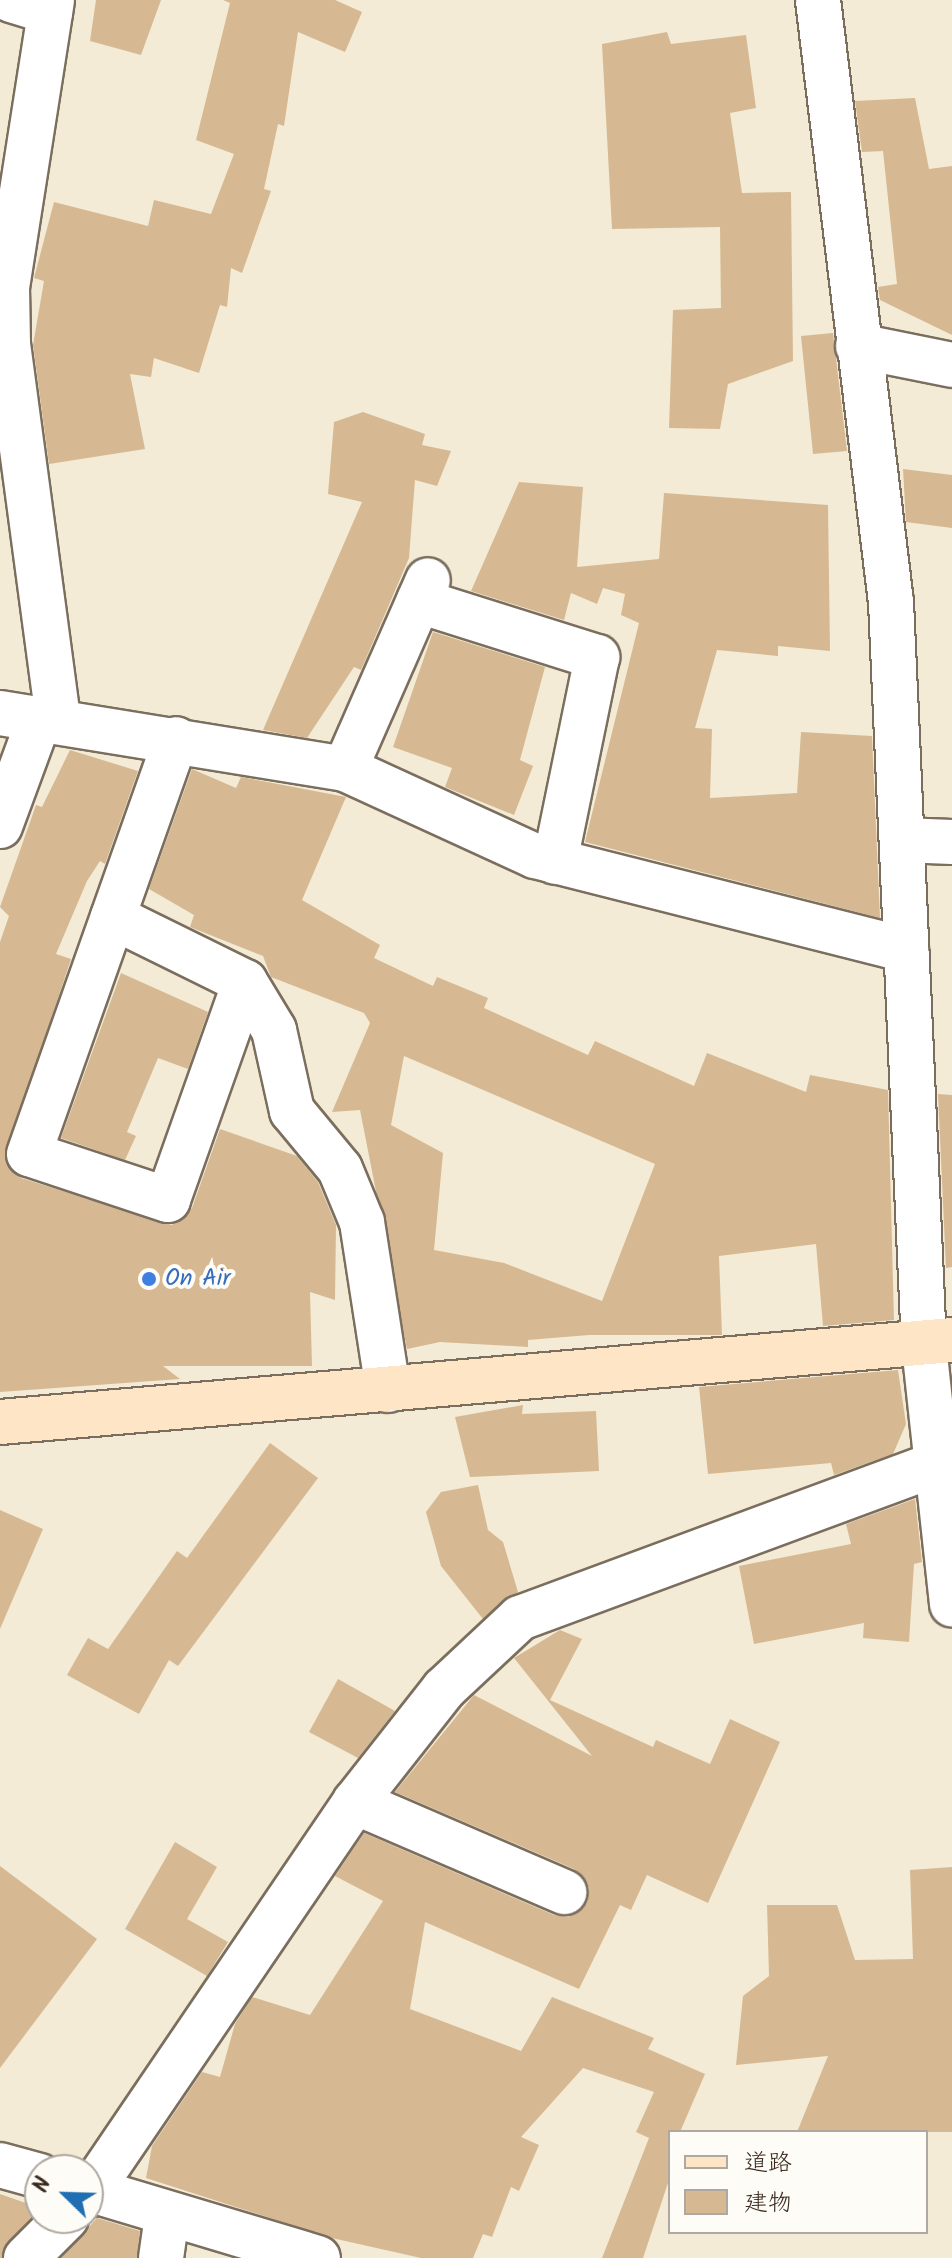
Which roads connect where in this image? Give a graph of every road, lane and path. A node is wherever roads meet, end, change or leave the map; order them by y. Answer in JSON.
{"nodes":[{"id":1,"x":818,"y":0,"type":"edge"},
{"id":2,"x":38,"y":4,"type":"edge"},
{"id":3,"x":12,"y":164,"type":"edge"},
{"id":4,"x":858,"y":346,"type":"junction"},
{"id":5,"x":952,"y":365,"type":"edge"},
{"id":6,"x":33,"y":716,"type":"edge"},
{"id":7,"x":176,"y":739,"type":"junction"},
{"id":8,"x":345,"y":769,"type":"junction"},
{"id":9,"x":0,"y":826,"type":"edge"},
{"id":10,"x":902,"y":840,"type":"junction"},
{"id":11,"x":952,"y":842,"type":"edge"},
{"id":12,"x":555,"y":862,"type":"junction"},
{"id":13,"x":113,"y":917,"type":"junction"},
{"id":14,"x":906,"y":950,"type":"junction"},
{"id":15,"x":245,"y":982,"type":"junction"},
{"id":16,"x":938,"y":1343,"type":"edge"},
{"id":17,"x":388,"y":1390,"type":"junction"},
{"id":18,"x":0,"y":1422,"type":"edge"},
{"id":19,"x":940,"y":1463,"type":"junction"},
{"id":20,"x":952,"y":1604,"type":"edge"},
{"id":21,"x":355,"y":1802,"type":"junction"},
{"id":22,"x":564,"y":1892,"type":"dead end"},
{"id":23,"x":0,"y":2165,"type":"edge"},
{"id":24,"x":104,"y":2169,"type":"edge"},
{"id":25,"x":24,"y":2172,"type":"edge"},
{"id":26,"x":104,"y":2208,"type":"edge"},
{"id":27,"x":49,"y":2234,"type":"edge"},
{"id":28,"x":164,"y":2237,"type":"edge"},
{"id":29,"x":26,"y":2258,"type":"edge"},
{"id":30,"x":318,"y":2258,"type":"edge"}],
"edges":[{"from":1,"to":4,"type":"street"},
{"from":2,"to":3,"type":"street"},
{"from":3,"to":6,"type":"street"},
{"from":4,"to":5,"type":"street"},
{"from":4,"to":10,"type":"street"},
{"from":6,"to":7,"type":"street"},
{"from":6,"to":9,"type":"street"},
{"from":7,"to":8,"type":"street"},
{"from":7,"to":13,"type":"street"},
{"from":8,"to":12,"type":"street"},
{"from":8,"to":12,"type":"street"},
{"from":10,"to":11,"type":"street"},
{"from":10,"to":14,"type":"street"},
{"from":12,"to":14,"type":"street"},
{"from":13,"to":15,"type":"street"},
{"from":13,"to":15,"type":"street"},
{"from":14,"to":16,"type":"street"},
{"from":15,"to":17,"type":"street"},
{"from":16,"to":17,"type":"street"},
{"from":16,"to":19,"type":"street"},
{"from":17,"to":18,"type":"street"},
{"from":19,"to":20,"type":"street"},
{"from":19,"to":21,"type":"street"},
{"from":21,"to":22,"type":"street"},
{"from":21,"to":24,"type":"street"},
{"from":23,"to":25,"type":"street"},
{"from":26,"to":28,"type":"street"},
{"from":27,"to":29,"type":"street"},
{"from":28,"to":30,"type":"street"}]}
